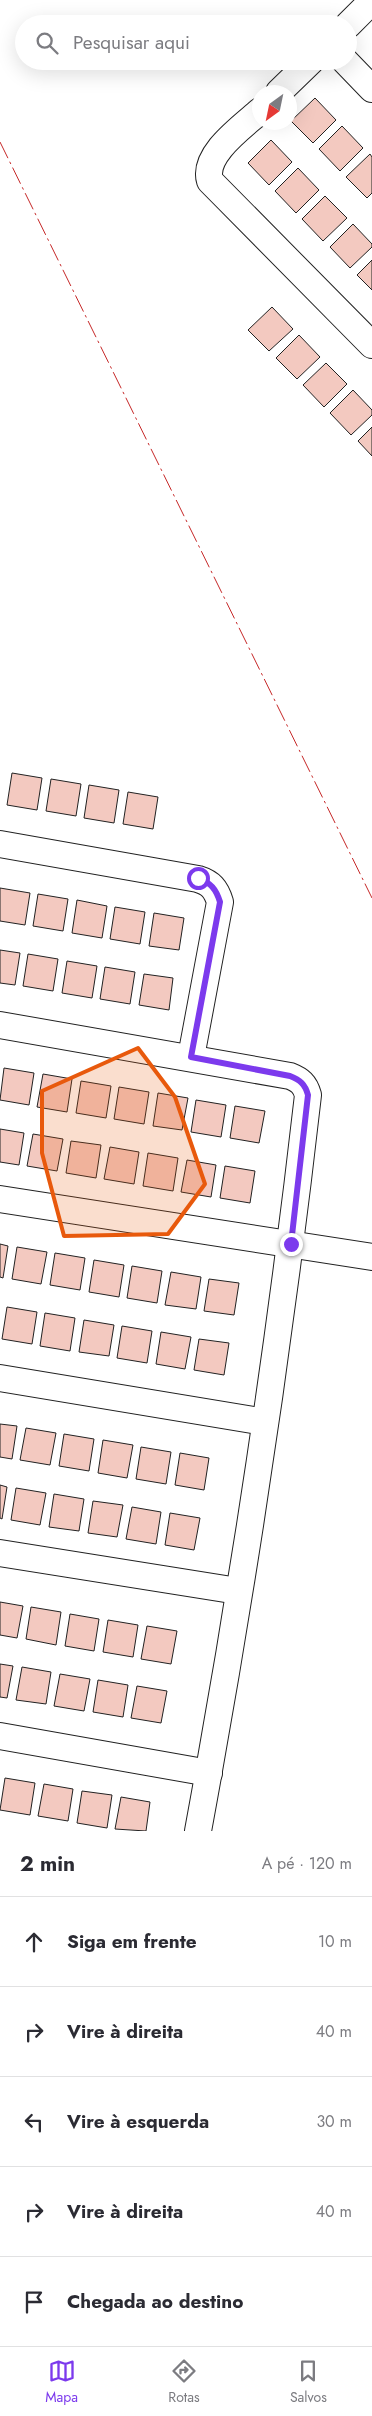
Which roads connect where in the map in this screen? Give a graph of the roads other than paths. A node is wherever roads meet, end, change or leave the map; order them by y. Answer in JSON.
{"nodes":[{"id":1,"x":372,"y":2,"type":"edge"},
{"id":2,"x":357,"y":16,"type":"edge"},
{"id":3,"x":301,"y":70,"type":"edge"},
{"id":4,"x":354,"y":70,"type":"edge"},
{"id":5,"x":285,"y":85,"type":"edge"},
{"id":6,"x":372,"y":89,"type":"edge"},
{"id":7,"x":252,"y":118,"type":"edge"},
{"id":8,"x":372,"y":345,"type":"edge"},
{"id":9,"x":0,"y":844,"type":"edge"},
{"id":10,"x":0,"y":1025,"type":"edge"},
{"id":11,"x":191,"y":1057,"type":"junction"},
{"id":12,"x":0,"y":1199,"type":"edge"},
{"id":13,"x":291,"y":1244,"type":"junction"},
{"id":14,"x":372,"y":1257,"type":"edge"},
{"id":15,"x":0,"y":1378,"type":"edge"},
{"id":16,"x":265,"y":1422,"type":"junction"},
{"id":17,"x":0,"y":1553,"type":"edge"},
{"id":18,"x":238,"y":1591,"type":"junction"},
{"id":19,"x":0,"y":1736,"type":"edge"},
{"id":20,"x":209,"y":1773,"type":"junction"},
{"id":21,"x":198,"y":1831,"type":"edge"}],
"edges":[{"from":1,"to":2,"type":"street"},
{"from":3,"to":5,"type":"street"},
{"from":4,"to":6,"type":"street"},
{"from":7,"to":8,"type":"street"},
{"from":9,"to":11,"type":"street"},
{"from":10,"to":11,"type":"street"},
{"from":11,"to":13,"type":"street"},
{"from":12,"to":13,"type":"street"},
{"from":13,"to":14,"type":"street"},
{"from":13,"to":16,"type":"street"},
{"from":15,"to":16,"type":"street"},
{"from":16,"to":18,"type":"street"},
{"from":17,"to":18,"type":"street"},
{"from":18,"to":20,"type":"street"},
{"from":19,"to":20,"type":"street"},
{"from":20,"to":21,"type":"street"}]}
